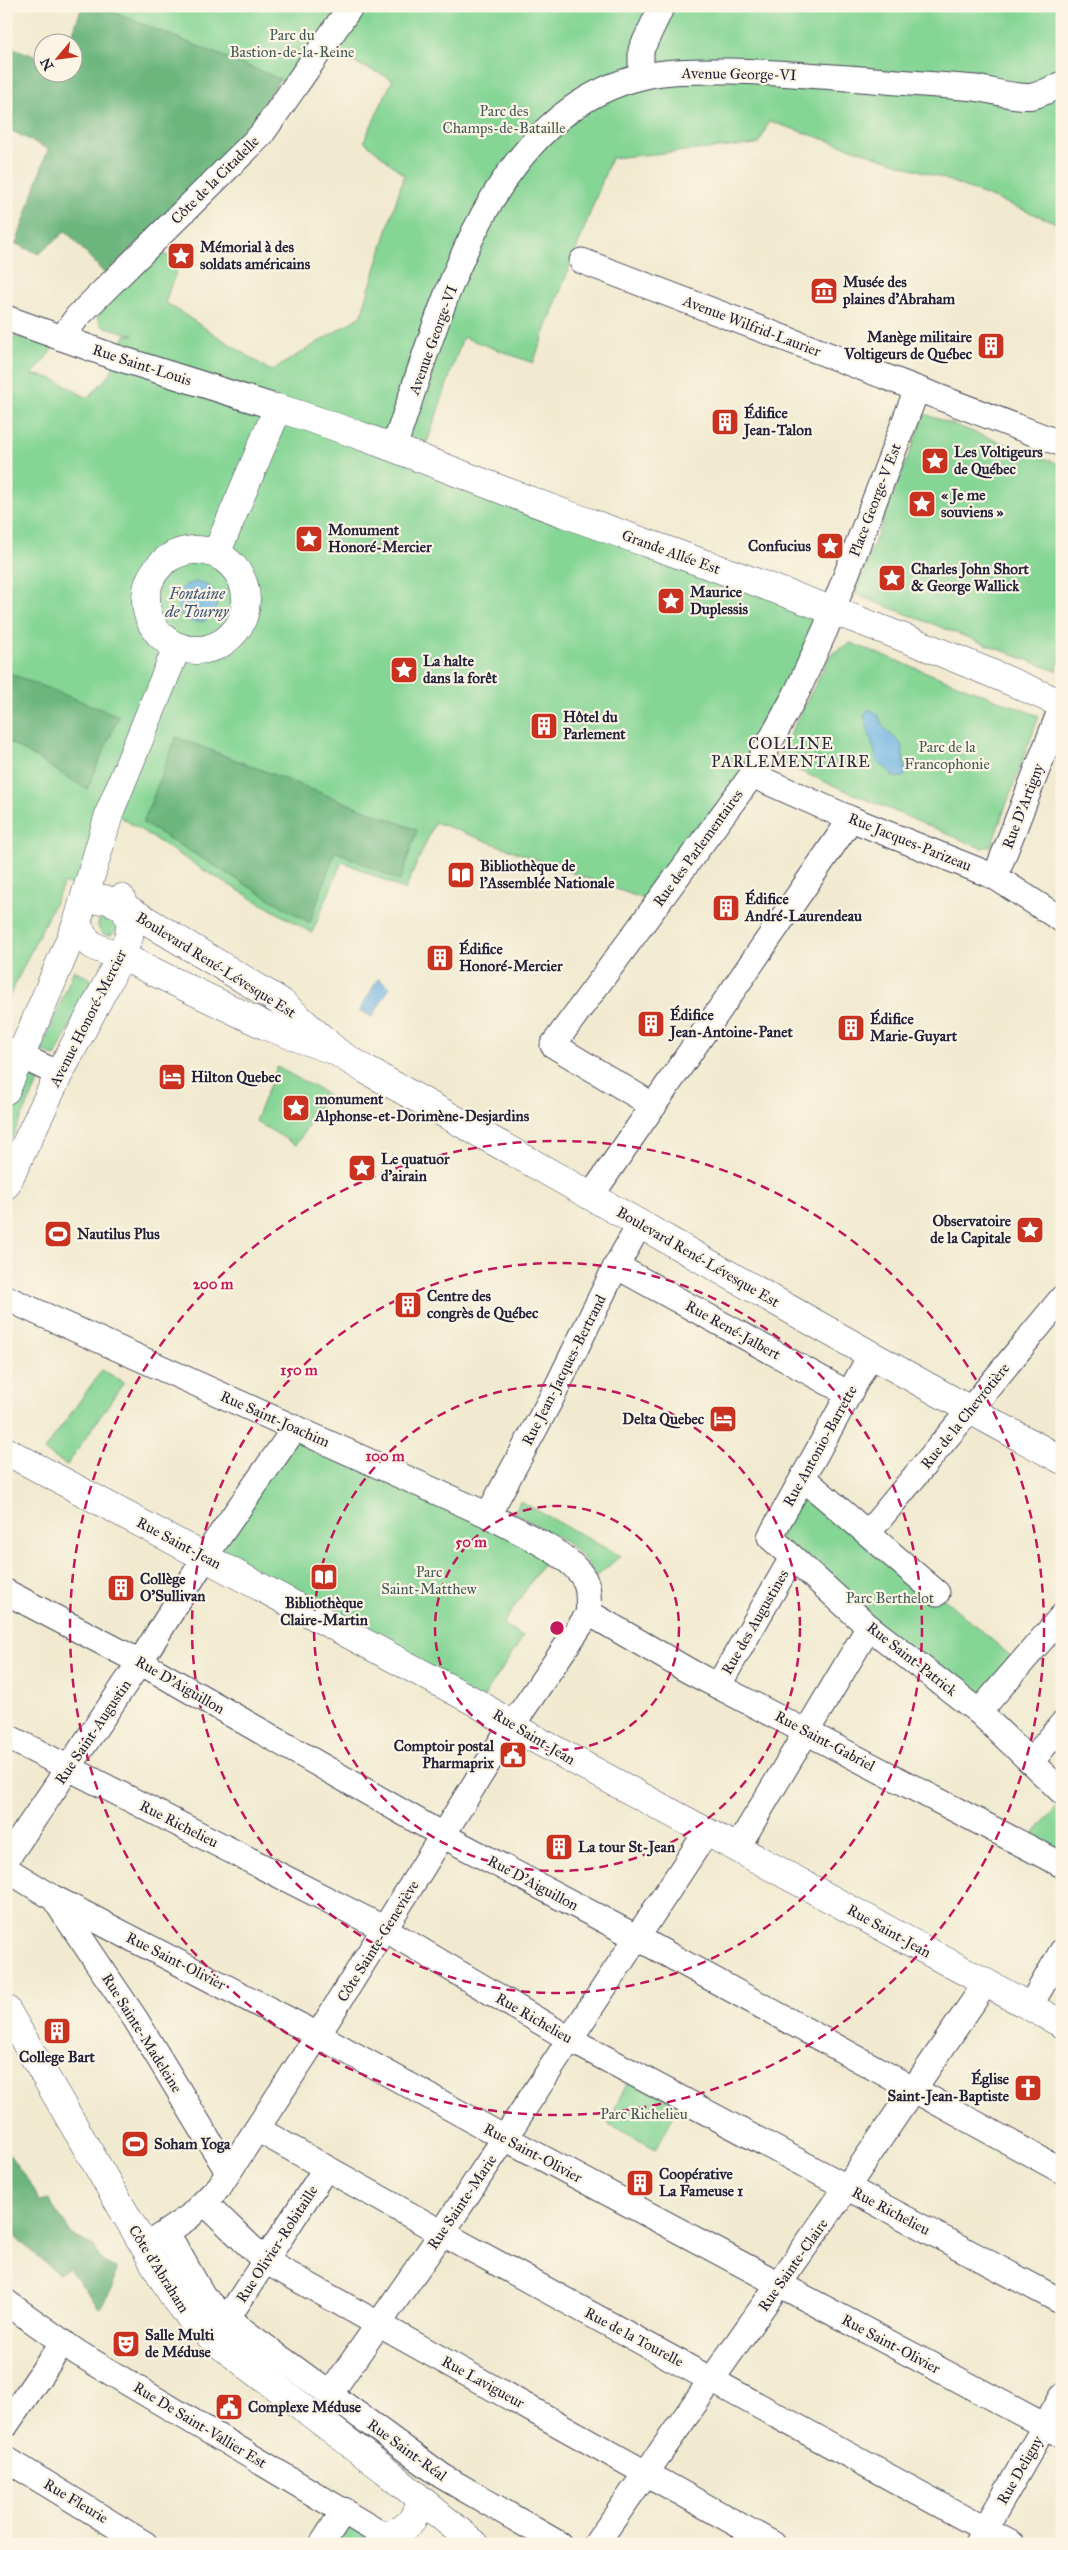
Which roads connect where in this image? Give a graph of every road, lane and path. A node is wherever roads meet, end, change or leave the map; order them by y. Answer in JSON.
{"nodes":[{"id":1,"x":351,"y":6,"type":"edge"},
{"id":2,"x":662,"y":6,"type":"edge"},
{"id":3,"x":641,"y":76,"type":"junction"},
{"id":4,"x":1062,"y":84,"type":"edge"},
{"id":5,"x":582,"y":261,"type":"dead end"},
{"id":6,"x":6,"y":318,"type":"edge"},
{"id":7,"x":62,"y":338,"type":"junction"},
{"id":8,"x":917,"y":389,"type":"junction"},
{"id":9,"x":278,"y":408,"type":"junction"},
{"id":10,"x":1062,"y":444,"type":"edge"},
{"id":11,"x":394,"y":447,"type":"junction"},
{"id":12,"x":216,"y":554,"type":"junction"},
{"id":13,"x":832,"y":610,"type":"junction"},
{"id":14,"x":177,"y":647,"type":"junction"},
{"id":15,"x":1062,"y":705,"type":"edge"},
{"id":16,"x":752,"y":775,"type":"junction"},
{"id":17,"x":851,"y":819,"type":"junction"},
{"id":18,"x":101,"y":848,"type":"junction"},
{"id":19,"x":995,"y":877,"type":"junction"},
{"id":20,"x":126,"y":908,"type":"junction"},
{"id":21,"x":81,"y":912,"type":"junction"},
{"id":22,"x":1062,"y":920,"type":"edge"},
{"id":23,"x":121,"y":956,"type":"junction"},
{"id":24,"x":14,"y":1052,"type":"edge"},
{"id":25,"x":337,"y":1052,"type":"junction"},
{"id":26,"x":59,"y":1074,"type":"junction"},
{"id":27,"x":6,"y":1090,"type":"edge"},
{"id":28,"x":654,"y":1106,"type":"junction"},
{"id":29,"x":6,"y":1185,"type":"edge"},
{"id":30,"x":591,"y":1196,"type":"junction"},
{"id":31,"x":640,"y":1224,"type":"junction"},
{"id":32,"x":616,"y":1266,"type":"junction"},
{"id":33,"x":6,"y":1298,"type":"edge"},
{"id":34,"x":1062,"y":1298,"type":"edge"},
{"id":35,"x":870,"y":1356,"type":"junction"},
{"id":36,"x":849,"y":1394,"type":"junction"},
{"id":37,"x":970,"y":1411,"type":"junction"},
{"id":38,"x":294,"y":1428,"type":"junction"},
{"id":39,"x":6,"y":1451,"type":"edge"},
{"id":40,"x":1062,"y":1460,"type":"edge"},
{"id":41,"x":803,"y":1478,"type":"junction"},
{"id":42,"x":488,"y":1516,"type":"junction"},
{"id":43,"x":868,"y":1533,"type":"junction"},
{"id":44,"x":770,"y":1537,"type":"joint"},
{"id":45,"x":205,"y":1558,"type":"junction"},
{"id":46,"x":792,"y":1558,"type":"junction"},
{"id":47,"x":6,"y":1592,"type":"edge"},
{"id":48,"x":937,"y":1593,"type":"dead end"},
{"id":49,"x":589,"y":1614,"type":"junction"},
{"id":50,"x":1062,"y":1616,"type":"edge"},
{"id":51,"x":870,"y":1627,"type":"junction"},
{"id":52,"x":140,"y":1662,"type":"junction"},
{"id":53,"x":718,"y":1686,"type":"junction"},
{"id":54,"x":979,"y":1712,"type":"junction"},
{"id":55,"x":1062,"y":1724,"type":"edge"},
{"id":56,"x":514,"y":1725,"type":"junction"},
{"id":57,"x":807,"y":1732,"type":"junction"},
{"id":58,"x":6,"y":1736,"type":"edge"},
{"id":59,"x":1031,"y":1762,"type":"junction"},
{"id":60,"x":69,"y":1768,"type":"junction"},
{"id":61,"x":1062,"y":1792,"type":"edge"},
{"id":62,"x":706,"y":1833,"type":"junction"},
{"id":63,"x":444,"y":1836,"type":"junction"},
{"id":64,"x":737,"y":1848,"type":"junction"},
{"id":65,"x":6,"y":1860,"type":"edge"},
{"id":66,"x":1062,"y":1865,"type":"edge"},
{"id":67,"x":6,"y":1869,"type":"edge"},
{"id":68,"x":52,"y":1897,"type":"junction"},
{"id":69,"x":385,"y":1930,"type":"junction"},
{"id":70,"x":638,"y":1938,"type":"junction"},
{"id":71,"x":1062,"y":1951,"type":"edge"},
{"id":72,"x":986,"y":1984,"type":"junction"},
{"id":73,"x":1030,"y":2006,"type":"junction"},
{"id":74,"x":6,"y":2008,"type":"edge"},
{"id":75,"x":1062,"y":2024,"type":"edge"},
{"id":76,"x":318,"y":2035,"type":"junction"},
{"id":77,"x":571,"y":2040,"type":"junction"},
{"id":78,"x":914,"y":2088,"type":"junction"},
{"id":79,"x":257,"y":2129,"type":"junction"},
{"id":80,"x":505,"y":2138,"type":"junction"},
{"id":81,"x":326,"y":2168,"type":"junction"},
{"id":82,"x":1062,"y":2171,"type":"edge"},
{"id":83,"x":228,"y":2172,"type":"junction"},
{"id":84,"x":847,"y":2188,"type":"junction"},
{"id":85,"x":205,"y":2203,"type":"junction"},
{"id":86,"x":442,"y":2233,"type":"junction"},
{"id":87,"x":155,"y":2240,"type":"junction"},
{"id":88,"x":265,"y":2260,"type":"junction"},
{"id":89,"x":779,"y":2284,"type":"junction"},
{"id":90,"x":6,"y":2302,"type":"edge"},
{"id":91,"x":1062,"y":2302,"type":"edge"},
{"id":92,"x":227,"y":2320,"type":"junction"},
{"id":93,"x":379,"y":2325,"type":"junction"},
{"id":94,"x":63,"y":2342,"type":"junction"},
{"id":95,"x":711,"y":2379,"type":"junction"},
{"id":96,"x":330,"y":2394,"type":"junction"},
{"id":97,"x":1062,"y":2396,"type":"edge"},
{"id":98,"x":6,"y":2425,"type":"edge"},
{"id":99,"x":1054,"y":2430,"type":"edge"},
{"id":100,"x":6,"y":2459,"type":"edge"},
{"id":101,"x":645,"y":2471,"type":"junction"},
{"id":102,"x":419,"y":2500,"type":"junction"},
{"id":103,"x":344,"y":2510,"type":"junction"},
{"id":104,"x":981,"y":2536,"type":"edge"},
{"id":105,"x":391,"y":2539,"type":"edge"},
{"id":106,"x":145,"y":2544,"type":"edge"},
{"id":107,"x":322,"y":2544,"type":"edge"},
{"id":108,"x":475,"y":2544,"type":"edge"},
{"id":109,"x":559,"y":2544,"type":"edge"},
{"id":110,"x":596,"y":2544,"type":"edge"},
{"id":111,"x":773,"y":2544,"type":"edge"},
{"id":112,"x":1012,"y":2544,"type":"edge"}],
"edges":[{"from":1,"to":7,"type":"street","name":"Côte de la Citadelle"},
{"from":2,"to":3,"type":"street"},
{"from":3,"to":4,"type":"street","name":"Avenue George-VI"},
{"from":3,"to":11,"type":"street","name":"Avenue George-VI"},
{"from":5,"to":8,"type":"street","name":"Avenue Wilfrid-Laurier"},
{"from":6,"to":7,"type":"street","name":"Rue Saint-Louis"},
{"from":7,"to":9,"type":"street","name":"Rue Saint-Louis"},
{"from":8,"to":10,"type":"street","name":"Avenue Wilfrid-Laurier"},
{"from":8,"to":13,"type":"street","name":"Place George-V Est"},
{"from":9,"to":11,"type":"main road","name":"Grande Allée Est"},
{"from":9,"to":12,"type":"main road"},
{"from":11,"to":13,"type":"main road","name":"Grande Allée Est"},
{"from":12,"to":14,"type":"main road"},
{"from":12,"to":14,"type":"main road"},
{"from":13,"to":15,"type":"main road","name":"Grande Allée Est"},
{"from":13,"to":16,"type":"street","name":"Rue des Parlementaires"},
{"from":14,"to":18,"type":"main road"},
{"from":15,"to":19,"type":"street","name":"Rue D'Artigny"},
{"from":16,"to":17,"type":"street","name":"Rue Jacques-Parizeau"},
{"from":16,"to":28,"type":"street","name":"Rue des Parlementaires"},
{"from":17,"to":19,"type":"street","name":"Rue Jacques-Parizeau"},
{"from":17,"to":28,"type":"street"},
{"from":18,"to":20,"type":"main road","name":"Avenue Honoré-Mercier"},
{"from":18,"to":21,"type":"main road"},
{"from":19,"to":22,"type":"street","name":"Rue Jacques-Parizeau"},
{"from":20,"to":21,"type":"main road","name":"Boulevard René-Lévesque Est"},
{"from":20,"to":23,"type":"main road","name":"Avenue Honoré-Mercier"},
{"from":20,"to":25,"type":"main road","name":"Boulevard René-Lévesque Est"},
{"from":21,"to":23,"type":"main road","name":"Boulevard René-Lévesque Est"},
{"from":21,"to":24,"type":"main road"},
{"from":23,"to":25,"type":"main road","name":"Boulevard René-Lévesque Est"},
{"from":23,"to":26,"type":"main road","name":"Avenue Honoré-Mercier"},
{"from":24,"to":26,"type":"street"},
{"from":24,"to":27,"type":"main road"},
{"from":25,"to":30,"type":"main road","name":"Boulevard René-Lévesque Est"},
{"from":26,"to":29,"type":"main road","name":"Avenue Honoré-Mercier"},
{"from":28,"to":30,"type":"street"},
{"from":30,"to":31,"type":"main road","name":"Boulevard René-Lévesque Est"},
{"from":31,"to":32,"type":"street","name":"Rue Jean-Jacques-Bertrand"},
{"from":31,"to":35,"type":"main road","name":"Boulevard René-Lévesque Est"},
{"from":32,"to":36,"type":"street","name":"Rue René-Jalbert"},
{"from":32,"to":42,"type":"street","name":"Rue Jean-Jacques-Bertrand"},
{"from":33,"to":38,"type":"street","name":"Rue Saint-Joachim"},
{"from":34,"to":37,"type":"street","name":"Rue de la Chevrotière"},
{"from":35,"to":36,"type":"street","name":"Rue Antonio-Barrette"},
{"from":35,"to":37,"type":"main road","name":"Boulevard René-Lévesque Est"},
{"from":36,"to":41,"type":"street","name":"Rue Antonio-Barrette"},
{"from":37,"to":40,"type":"main road","name":"Boulevard René-Lévesque Est"},
{"from":37,"to":43,"type":"street","name":"Rue de la Chevrotière"},
{"from":38,"to":42,"type":"street","name":"Rue Saint-Joachim"},
{"from":38,"to":45,"type":"street","name":"Rue Saint-Augustin"},
{"from":39,"to":45,"type":"main road","name":"Rue Saint-Jean"},
{"from":41,"to":43,"type":"street"},
{"from":41,"to":44,"type":"street","name":"Rue Antonio-Barrette"},
{"from":42,"to":49,"type":"street","name":"Rue Saint-Joachim"},
{"from":43,"to":48,"type":"street"},
{"from":44,"to":46,"type":"street","name":"Rue Saint-Patrick"},
{"from":45,"to":52,"type":"street","name":"Rue Saint-Augustin"},
{"from":45,"to":56,"type":"main road","name":"Rue Saint-Jean"},
{"from":46,"to":51,"type":"street","name":"Rue Saint-Patrick"},
{"from":46,"to":53,"type":"street","name":"Rue des Augustines"},
{"from":47,"to":52,"type":"street","name":"Rue D'Aiguillon"},
{"from":49,"to":53,"type":"street","name":"Rue Saint-Gabriel"},
{"from":49,"to":56,"type":"street","name":"Côte Sainte-Geneviève"},
{"from":50,"to":54,"type":"street"},
{"from":51,"to":54,"type":"street","name":"Rue Saint-Patrick"},
{"from":51,"to":57,"type":"street"},
{"from":52,"to":60,"type":"street","name":"Rue Saint-Augustin"},
{"from":52,"to":63,"type":"street","name":"Rue D'Aiguillon"},
{"from":53,"to":57,"type":"street","name":"Rue Saint-Gabriel"},
{"from":54,"to":59,"type":"street","name":"Rue Saint-Patrick"},
{"from":55,"to":59,"type":"street"},
{"from":56,"to":62,"type":"main road","name":"Rue Saint-Jean"},
{"from":56,"to":63,"type":"street","name":"Côte Sainte-Geneviève"},
{"from":57,"to":64,"type":"street"},
{"from":57,"to":66,"type":"street","name":"Rue Saint-Gabriel"},
{"from":58,"to":60,"type":"street","name":"Rue Richelieu"},
{"from":59,"to":61,"type":"street","name":"Rue Saint-Patrick"},
{"from":60,"to":65,"type":"street","name":"Rue Saint-Augustin"},
{"from":60,"to":69,"type":"street","name":"Rue Richelieu"},
{"from":62,"to":64,"type":"main road","name":"Rue Saint-Jean"},
{"from":62,"to":70,"type":"street","name":"Rue Sainte-Marie"},
{"from":63,"to":69,"type":"street","name":"Côte Sainte-Geneviève"},
{"from":63,"to":70,"type":"street","name":"Rue D'Aiguillon"},
{"from":64,"to":72,"type":"main road","name":"Rue Saint-Jean"},
{"from":67,"to":68,"type":"street","name":"Rue Saint-Olivier"},
{"from":68,"to":76,"type":"street","name":"Rue Saint-Olivier"},
{"from":68,"to":83,"type":"street","name":"Rue Sainte-Madeleine"},
{"from":69,"to":76,"type":"street","name":"Côte Sainte-Geneviève"},
{"from":69,"to":77,"type":"street","name":"Rue Richelieu"},
{"from":70,"to":77,"type":"street","name":"Rue Sainte-Marie"},
{"from":70,"to":78,"type":"street","name":"Rue D'Aiguillon"},
{"from":71,"to":73,"type":"street"},
{"from":72,"to":73,"type":"main road","name":"Rue Saint-Jean"},
{"from":72,"to":78,"type":"street","name":"Rue Sainte-Claire"},
{"from":73,"to":75,"type":"main road","name":"Rue Saint-Jean"},
{"from":74,"to":87,"type":"main road","name":"Côte d'Abraham"},
{"from":76,"to":79,"type":"street","name":"Côte Sainte-Geneviève"},
{"from":76,"to":80,"type":"street","name":"Rue Saint-Olivier"},
{"from":77,"to":80,"type":"street","name":"Rue Sainte-Marie"},
{"from":77,"to":84,"type":"street","name":"Rue Richelieu"},
{"from":78,"to":82,"type":"street","name":"Rue D'Aiguillon"},
{"from":78,"to":84,"type":"street","name":"Rue Sainte-Claire"},
{"from":79,"to":81,"type":"street","name":"Rue de la Tourelle"},
{"from":79,"to":83,"type":"street","name":"Côte Sainte-Geneviève"},
{"from":80,"to":86,"type":"street","name":"Rue Sainte-Marie"},
{"from":80,"to":89,"type":"street","name":"Rue Saint-Olivier"},
{"from":81,"to":86,"type":"street","name":"Rue de la Tourelle"},
{"from":81,"to":88,"type":"street","name":"Rue Olivier-Robitaille"},
{"from":83,"to":85,"type":"street","name":"Côte Sainte-Geneviève"},
{"from":84,"to":89,"type":"street","name":"Rue Sainte-Claire"},
{"from":84,"to":91,"type":"street","name":"Rue Richelieu"},
{"from":85,"to":87,"type":"street","name":"Côte Sainte-Geneviève"},
{"from":85,"to":88,"type":"street","name":"Rue Lavigueur"},
{"from":86,"to":93,"type":"street","name":"Rue Sainte-Marie"},
{"from":86,"to":95,"type":"street","name":"Rue de la Tourelle"},
{"from":87,"to":92,"type":"street","name":"Rue Saint-Réal"},
{"from":87,"to":102,"type":"main road","name":"Côte d'Abraham"},
{"from":88,"to":92,"type":"street","name":"Rue Olivier-Robitaille"},
{"from":88,"to":93,"type":"street","name":"Rue Lavigueur"},
{"from":89,"to":95,"type":"street","name":"Rue Sainte-Claire"},
{"from":89,"to":99,"type":"street","name":"Rue Saint-Olivier"},
{"from":90,"to":94,"type":"street","name":"Rue De Saint-Vallier Est"},
{"from":92,"to":96,"type":"street","name":"Rue Saint-Réal"},
{"from":93,"to":96,"type":"street","name":"Rue Sainte-Marie"},
{"from":93,"to":101,"type":"street","name":"Rue Lavigueur"},
{"from":94,"to":98,"type":"street"},
{"from":94,"to":103,"type":"street","name":"Rue De Saint-Vallier Est"},
{"from":95,"to":101,"type":"street","name":"Rue Sainte-Claire"},
{"from":95,"to":104,"type":"street","name":"Rue de la Tourelle"},
{"from":96,"to":109,"type":"street","name":"Rue Saint-Réal"},
{"from":97,"to":99,"type":"street","name":"Rue Deligny"},
{"from":99,"to":104,"type":"street","name":"Rue Deligny"},
{"from":100,"to":106,"type":"street","name":"Rue Fleurie"},
{"from":101,"to":110,"type":"street","name":"Rue Sainte-Claire"},
{"from":101,"to":111,"type":"street","name":"Rue Lavigueur"},
{"from":102,"to":105,"type":"main road"},
{"from":102,"to":108,"type":"main road","name":"Côte d'Abraham"},
{"from":103,"to":105,"type":"street","name":"Rue De Saint-Vallier Est"},
{"from":103,"to":107,"type":"street"},
{"from":104,"to":112,"type":"street","name":"Rue de la Tourelle"}]}
